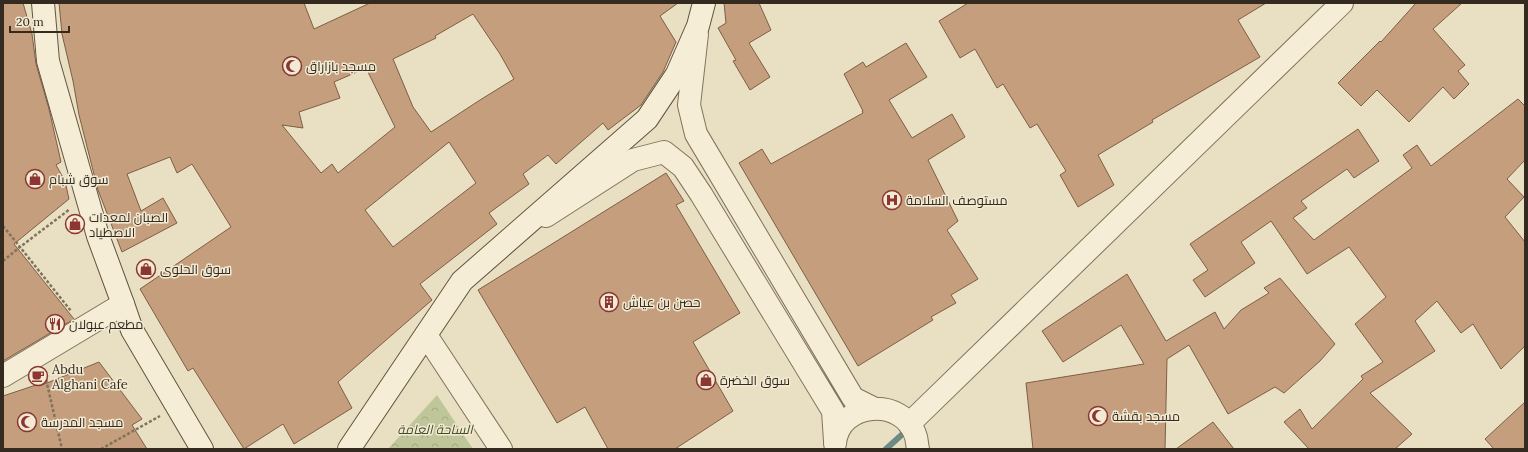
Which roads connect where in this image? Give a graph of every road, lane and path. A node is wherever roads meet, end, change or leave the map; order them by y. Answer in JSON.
{"nodes":[{"id":1,"x":43,"y":3,"type":"edge"},
{"id":2,"x":704,"y":3,"type":"edge"},
{"id":3,"x":1342,"y":3,"type":"edge"},
{"id":4,"x":698,"y":26,"type":"junction"},
{"id":5,"x":87,"y":196,"type":"junction"},
{"id":6,"x":3,"y":226,"type":"edge"},
{"id":7,"x":503,"y":244,"type":"junction"},
{"id":8,"x":20,"y":247,"type":"junction"},
{"id":9,"x":3,"y":261,"type":"edge"},
{"id":10,"x":123,"y":304,"type":"junction"},
{"id":11,"x":84,"y":328,"type":"junction"},
{"id":12,"x":426,"y":335,"type":"junction"},
{"id":13,"x":40,"y":353,"type":"junction"},
{"id":14,"x":3,"y":376,"type":"edge"},
{"id":15,"x":177,"y":406,"type":"junction"},
{"id":16,"x":873,"y":408,"type":"junction"},
{"id":17,"x":372,"y":415,"type":"junction"},
{"id":18,"x":909,"y":424,"type":"junction"},
{"id":19,"x":191,"y":430,"type":"junction"},
{"id":20,"x":835,"y":445,"type":"edge"},
{"id":21,"x":62,"y":449,"type":"edge"},
{"id":22,"x":101,"y":449,"type":"edge"},
{"id":23,"x":202,"y":449,"type":"edge"},
{"id":24,"x":208,"y":449,"type":"edge"},
{"id":25,"x":341,"y":449,"type":"edge"},
{"id":26,"x":349,"y":449,"type":"edge"},
{"id":27,"x":501,"y":449,"type":"edge"},
{"id":28,"x":918,"y":449,"type":"edge"}],
"edges":[{"from":1,"to":5,"type":"street"},
{"from":2,"to":4,"type":"street"},
{"from":3,"to":18,"type":"street"},
{"from":4,"to":7,"type":"street"},
{"from":4,"to":16,"type":"street"},
{"from":5,"to":8,"type":"path"},
{"from":5,"to":10,"type":"street"},
{"from":6,"to":8,"type":"path"},
{"from":7,"to":12,"type":"street"},
{"from":7,"to":20,"type":"street"},
{"from":8,"to":9,"type":"path"},
{"from":8,"to":11,"type":"path"},
{"from":10,"to":11,"type":"street"},
{"from":10,"to":15,"type":"street"},
{"from":11,"to":13,"type":"street"},
{"from":12,"to":17,"type":"street"},
{"from":12,"to":27,"type":"street"},
{"from":13,"to":14,"type":"street"},
{"from":13,"to":21,"type":"path"},
{"from":15,"to":19,"type":"street"},
{"from":15,"to":22,"type":"path"},
{"from":16,"to":18,"type":"street"},
{"from":16,"to":20,"type":"street"},
{"from":17,"to":25,"type":"street"},
{"from":17,"to":26,"type":"street"},
{"from":18,"to":28,"type":"street"},
{"from":19,"to":23,"type":"street"},
{"from":19,"to":24,"type":"street"}]}
